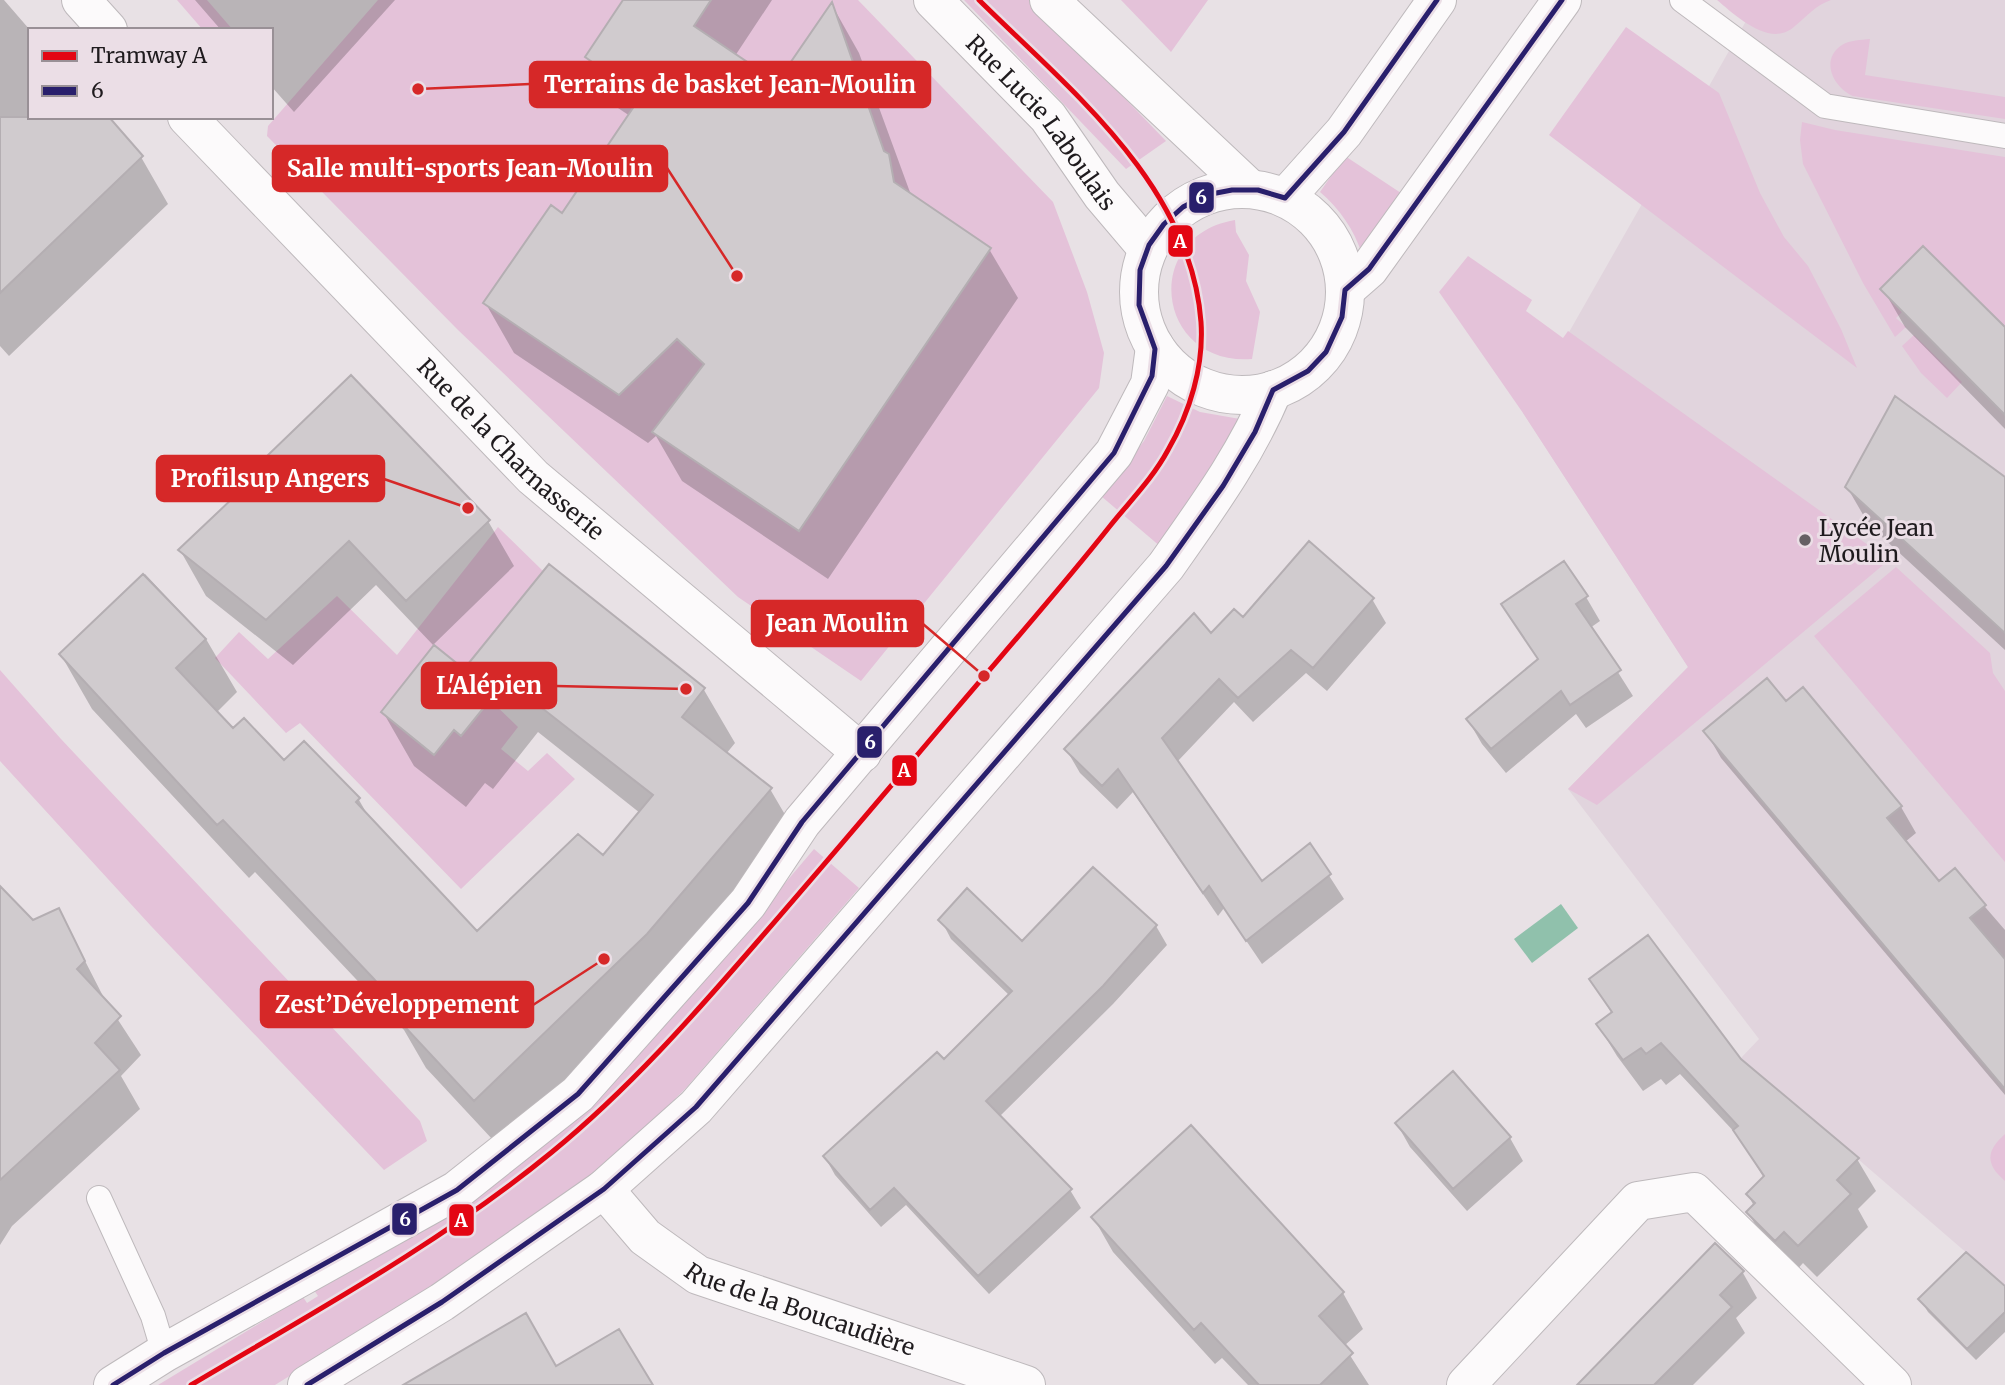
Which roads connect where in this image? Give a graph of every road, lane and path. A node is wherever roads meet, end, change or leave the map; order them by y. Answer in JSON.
{"nodes":[{"id":1,"x":81,"y":0,"type":"edge"},
{"id":2,"x":933,"y":0,"type":"edge"},
{"id":3,"x":1049,"y":0,"type":"edge"},
{"id":4,"x":1437,"y":0,"type":"edge"},
{"id":5,"x":1562,"y":0,"type":"edge"},
{"id":6,"x":1682,"y":0,"type":"edge"},
{"id":7,"x":106,"y":28,"type":"edge"},
{"id":8,"x":189,"y":119,"type":"edge"},
{"id":9,"x":2005,"y":135,"type":"edge"},
{"id":10,"x":1268,"y":193,"type":"junction"},
{"id":11,"x":1147,"y":248,"type":"junction"},
{"id":12,"x":1345,"y":290,"type":"junction"},
{"id":13,"x":1155,"y":348,"type":"junction"},
{"id":14,"x":1273,"y":390,"type":"junction"},
{"id":15,"x":862,"y":753,"type":"junction"},
{"id":16,"x":604,"y":1189,"type":"junction"},
{"id":17,"x":99,"y":1198,"type":"dead end"},
{"id":18,"x":164,"y":1353,"type":"junction"},
{"id":19,"x":113,"y":1385,"type":"edge"},
{"id":20,"x":307,"y":1385,"type":"edge"},
{"id":21,"x":1026,"y":1385,"type":"edge"},
{"id":22,"x":1466,"y":1385,"type":"edge"},
{"id":23,"x":1892,"y":1385,"type":"edge"}],
"edges":[{"from":1,"to":7,"type":"street"},
{"from":2,"to":11,"type":"street","name":"Rue Lucie Laboulais"},
{"from":3,"to":10,"type":"street"},
{"from":4,"to":10,"type":"street"},
{"from":5,"to":12,"type":"street"},
{"from":6,"to":9,"type":"lane"},
{"from":8,"to":15,"type":"street","name":"Rue de la Charnasserie"},
{"from":10,"to":11,"type":"street"},
{"from":10,"to":12,"type":"street"},
{"from":11,"to":13,"type":"street"},
{"from":12,"to":14,"type":"street"},
{"from":13,"to":14,"type":"street"},
{"from":13,"to":15,"type":"street"},
{"from":14,"to":16,"type":"street"},
{"from":15,"to":18,"type":"street"},
{"from":16,"to":20,"type":"street"},
{"from":16,"to":21,"type":"street","name":"Rue de la Boucaudière"},
{"from":17,"to":18,"type":"lane"},
{"from":18,"to":19,"type":"street"},
{"from":22,"to":23,"type":"street"}]}
